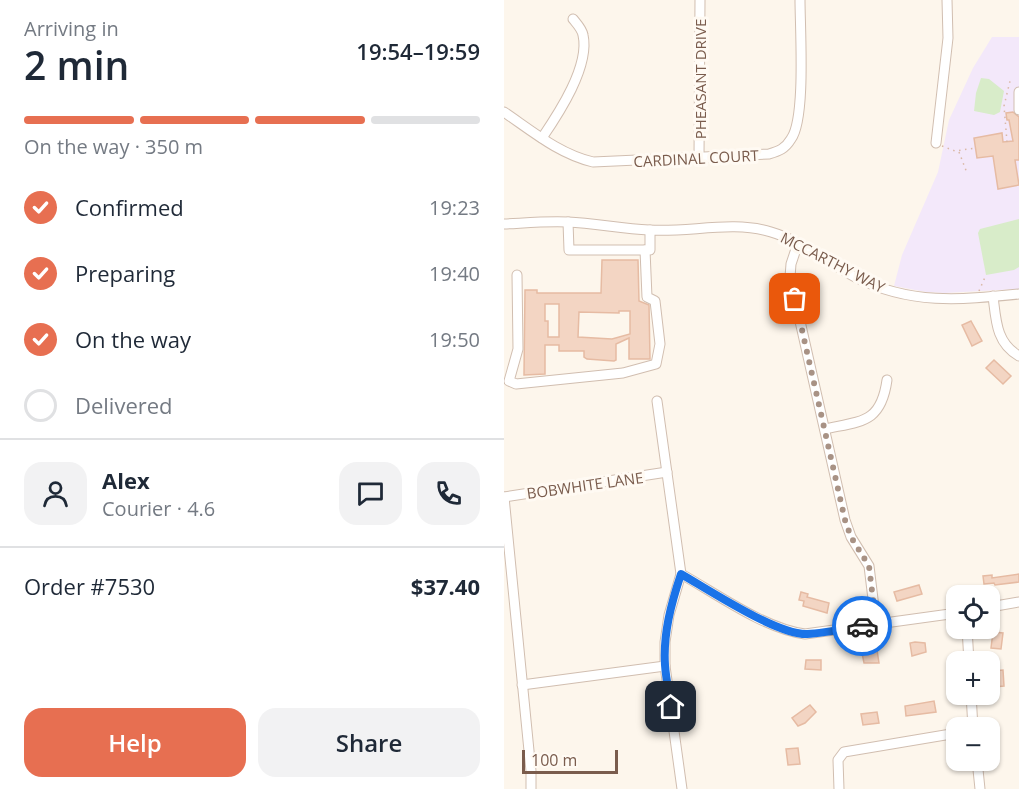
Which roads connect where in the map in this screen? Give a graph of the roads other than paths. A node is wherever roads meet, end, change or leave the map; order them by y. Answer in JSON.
{"nodes":[{"id":1,"x":700,"y":0,"type":"edge"},
{"id":2,"x":800,"y":0,"type":"edge"},
{"id":3,"x":947,"y":0,"type":"edge"},
{"id":4,"x":573,"y":19,"type":"dead end"},
{"id":5,"x":1019,"y":92,"type":"edge"},
{"id":6,"x":1019,"y":110,"type":"edge"},
{"id":7,"x":504,"y":112,"type":"edge"},
{"id":8,"x":542,"y":138,"type":"junction"},
{"id":9,"x":936,"y":142,"type":"road end"},
{"id":10,"x":699,"y":157,"type":"junction"},
{"id":11,"x":568,"y":222,"type":"junction"},
{"id":12,"x":504,"y":224,"type":"edge"},
{"id":13,"x":650,"y":230,"type":"junction"},
{"id":14,"x":798,"y":243,"type":"junction"},
{"id":15,"x":645,"y":250,"type":"junction"},
{"id":16,"x":517,"y":275,"type":"dead end"},
{"id":17,"x":1019,"y":294,"type":"edge"},
{"id":18,"x":993,"y":297,"type":"junction"},
{"id":19,"x":1019,"y":356,"type":"edge"},
{"id":20,"x":887,"y":380,"type":"dead end"},
{"id":21,"x":506,"y":384,"type":"edge"},
{"id":22,"x":657,"y":401,"type":"dead end"},
{"id":23,"x":825,"y":429,"type":"junction"},
{"id":24,"x":667,"y":472,"type":"junction"},
{"id":25,"x":504,"y":497,"type":"edge"},
{"id":26,"x":681,"y":574,"type":"junction"},
{"id":27,"x":508,"y":585,"type":"edge"},
{"id":28,"x":1019,"y":602,"type":"edge"},
{"id":29,"x":1000,"y":605,"type":"edge"},
{"id":30,"x":946,"y":614,"type":"edge"},
{"id":31,"x":876,"y":624,"type":"junction"},
{"id":32,"x":665,"y":666,"type":"junction"},
{"id":33,"x":522,"y":685,"type":"junction"},
{"id":34,"x":946,"y":735,"type":"edge"},
{"id":35,"x":978,"y":771,"type":"edge"},
{"id":36,"x":531,"y":789,"type":"edge"},
{"id":37,"x":682,"y":789,"type":"edge"},
{"id":38,"x":839,"y":789,"type":"edge"},
{"id":39,"x":980,"y":789,"type":"edge"}],
"edges":[{"from":1,"to":10,"type":"street","name":"PHEASANT DRIVE"},
{"from":2,"to":10,"type":"street","name":"CARDINAL COURT"},
{"from":3,"to":9,"type":"street"},
{"from":4,"to":8,"type":"street"},
{"from":5,"to":6,"type":"street"},
{"from":7,"to":8,"type":"street","name":"CARDINAL COURT"},
{"from":8,"to":10,"type":"street","name":"CARDINAL COURT"},
{"from":11,"to":12,"type":"street","name":"MCCARTHY WAY"},
{"from":11,"to":13,"type":"street","name":"MCCARTHY WAY"},
{"from":11,"to":15,"type":"street"},
{"from":13,"to":14,"type":"street","name":"MCCARTHY WAY"},
{"from":13,"to":15,"type":"street"},
{"from":14,"to":18,"type":"street","name":"MCCARTHY WAY"},
{"from":14,"to":23,"type":"street"},
{"from":15,"to":21,"type":"street"},
{"from":16,"to":21,"type":"street"},
{"from":17,"to":18,"type":"street","name":"MCCARTHY WAY"},
{"from":18,"to":19,"type":"street"},
{"from":20,"to":23,"type":"street"},
{"from":22,"to":24,"type":"street"},
{"from":23,"to":31,"type":"street"},
{"from":24,"to":25,"type":"street","name":"BOBWHITE LANE"},
{"from":24,"to":26,"type":"street"},
{"from":25,"to":27,"type":"street"},
{"from":26,"to":31,"type":"street"},
{"from":26,"to":32,"type":"street"},
{"from":27,"to":33,"type":"street"},
{"from":28,"to":29,"type":"street"},
{"from":30,"to":31,"type":"street"},
{"from":32,"to":33,"type":"street"},
{"from":32,"to":37,"type":"street"},
{"from":33,"to":36,"type":"street"},
{"from":34,"to":38,"type":"street"},
{"from":35,"to":39,"type":"street"}]}
